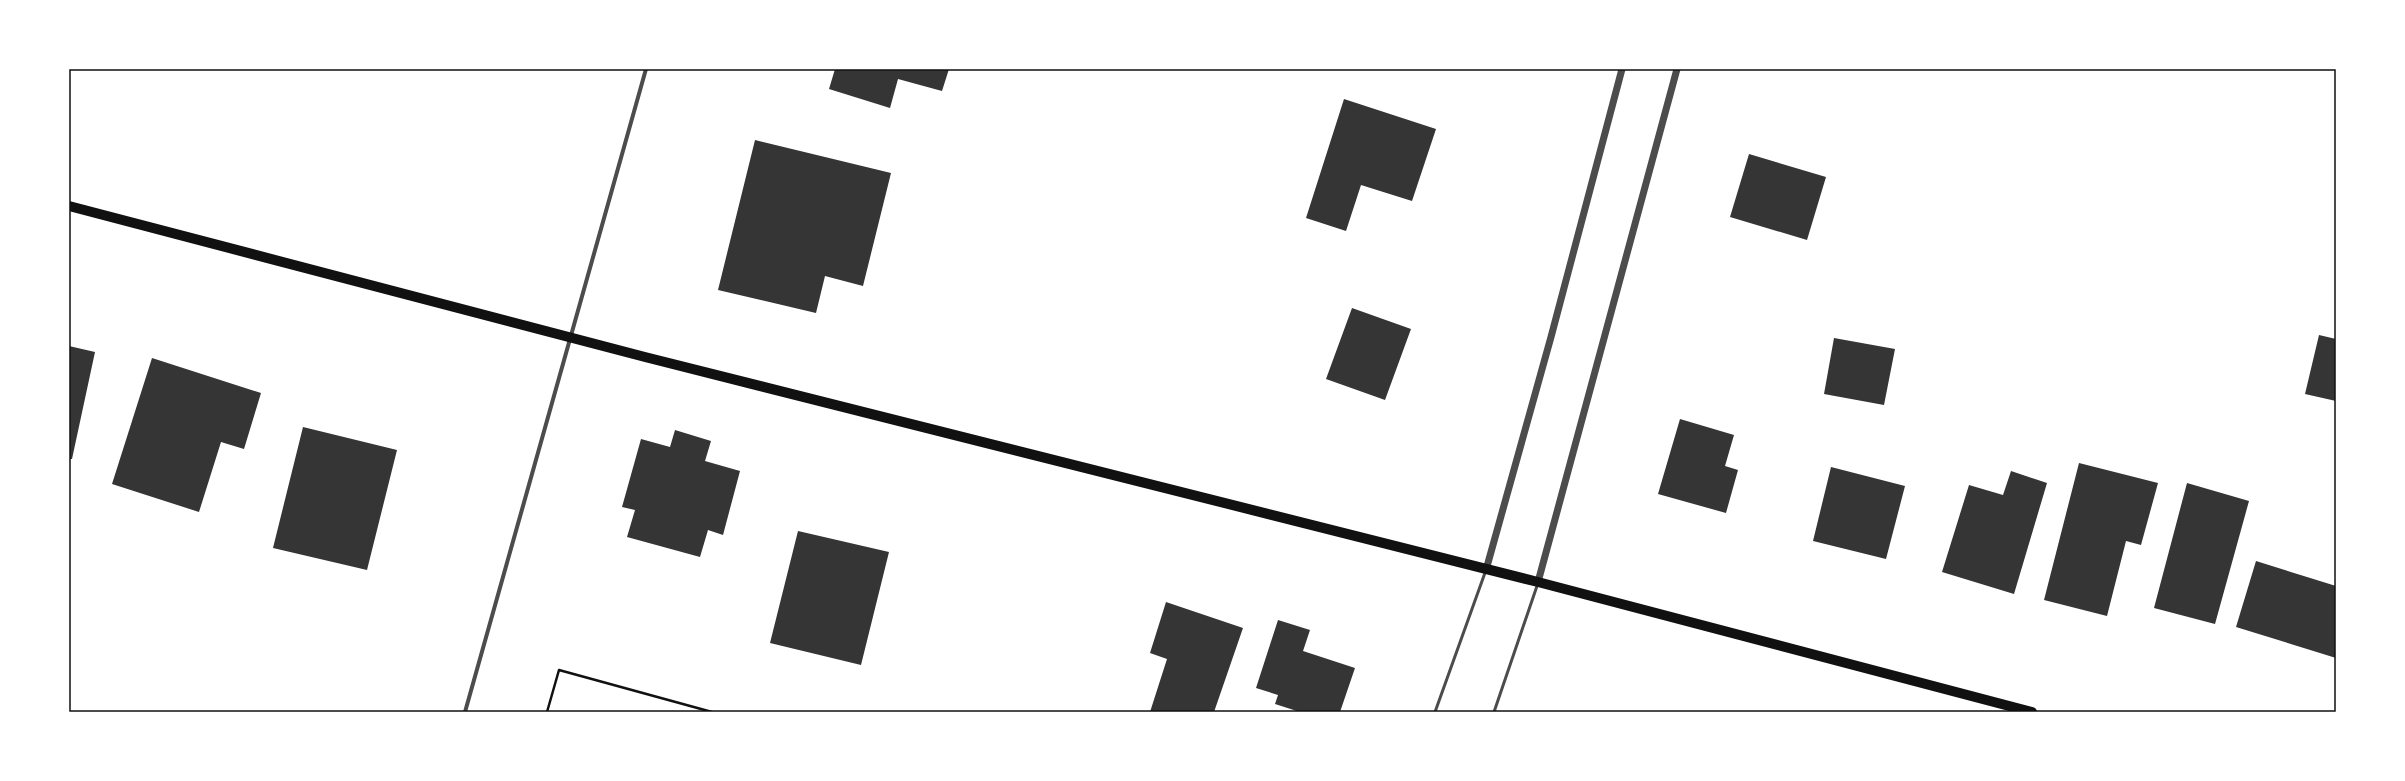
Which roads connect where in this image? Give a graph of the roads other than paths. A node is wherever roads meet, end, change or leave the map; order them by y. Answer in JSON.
{"nodes":[{"id":1,"x":646,"y":69,"type":"edge"},
{"id":2,"x":1622,"y":69,"type":"edge"},
{"id":3,"x":1676,"y":69,"type":"edge"},
{"id":4,"x":69,"y":206,"type":"edge"},
{"id":5,"x":571,"y":338,"type":"junction"},
{"id":6,"x":1486,"y":570,"type":"junction"},
{"id":7,"x":1538,"y":582,"type":"junction"},
{"id":8,"x":465,"y":712,"type":"edge"},
{"id":9,"x":1435,"y":712,"type":"edge"},
{"id":10,"x":1494,"y":712,"type":"edge"},
{"id":11,"x":2032,"y":712,"type":"edge"}],
"edges":[{"from":1,"to":5,"type":"street"},
{"from":2,"to":6,"type":"street"},
{"from":3,"to":7,"type":"street"},
{"from":4,"to":5,"type":"main road"},
{"from":5,"to":6,"type":"main road"},
{"from":5,"to":8,"type":"street"},
{"from":6,"to":7,"type":"main road"},
{"from":6,"to":9,"type":"lane"},
{"from":7,"to":10,"type":"lane"},
{"from":7,"to":11,"type":"main road"}]}
